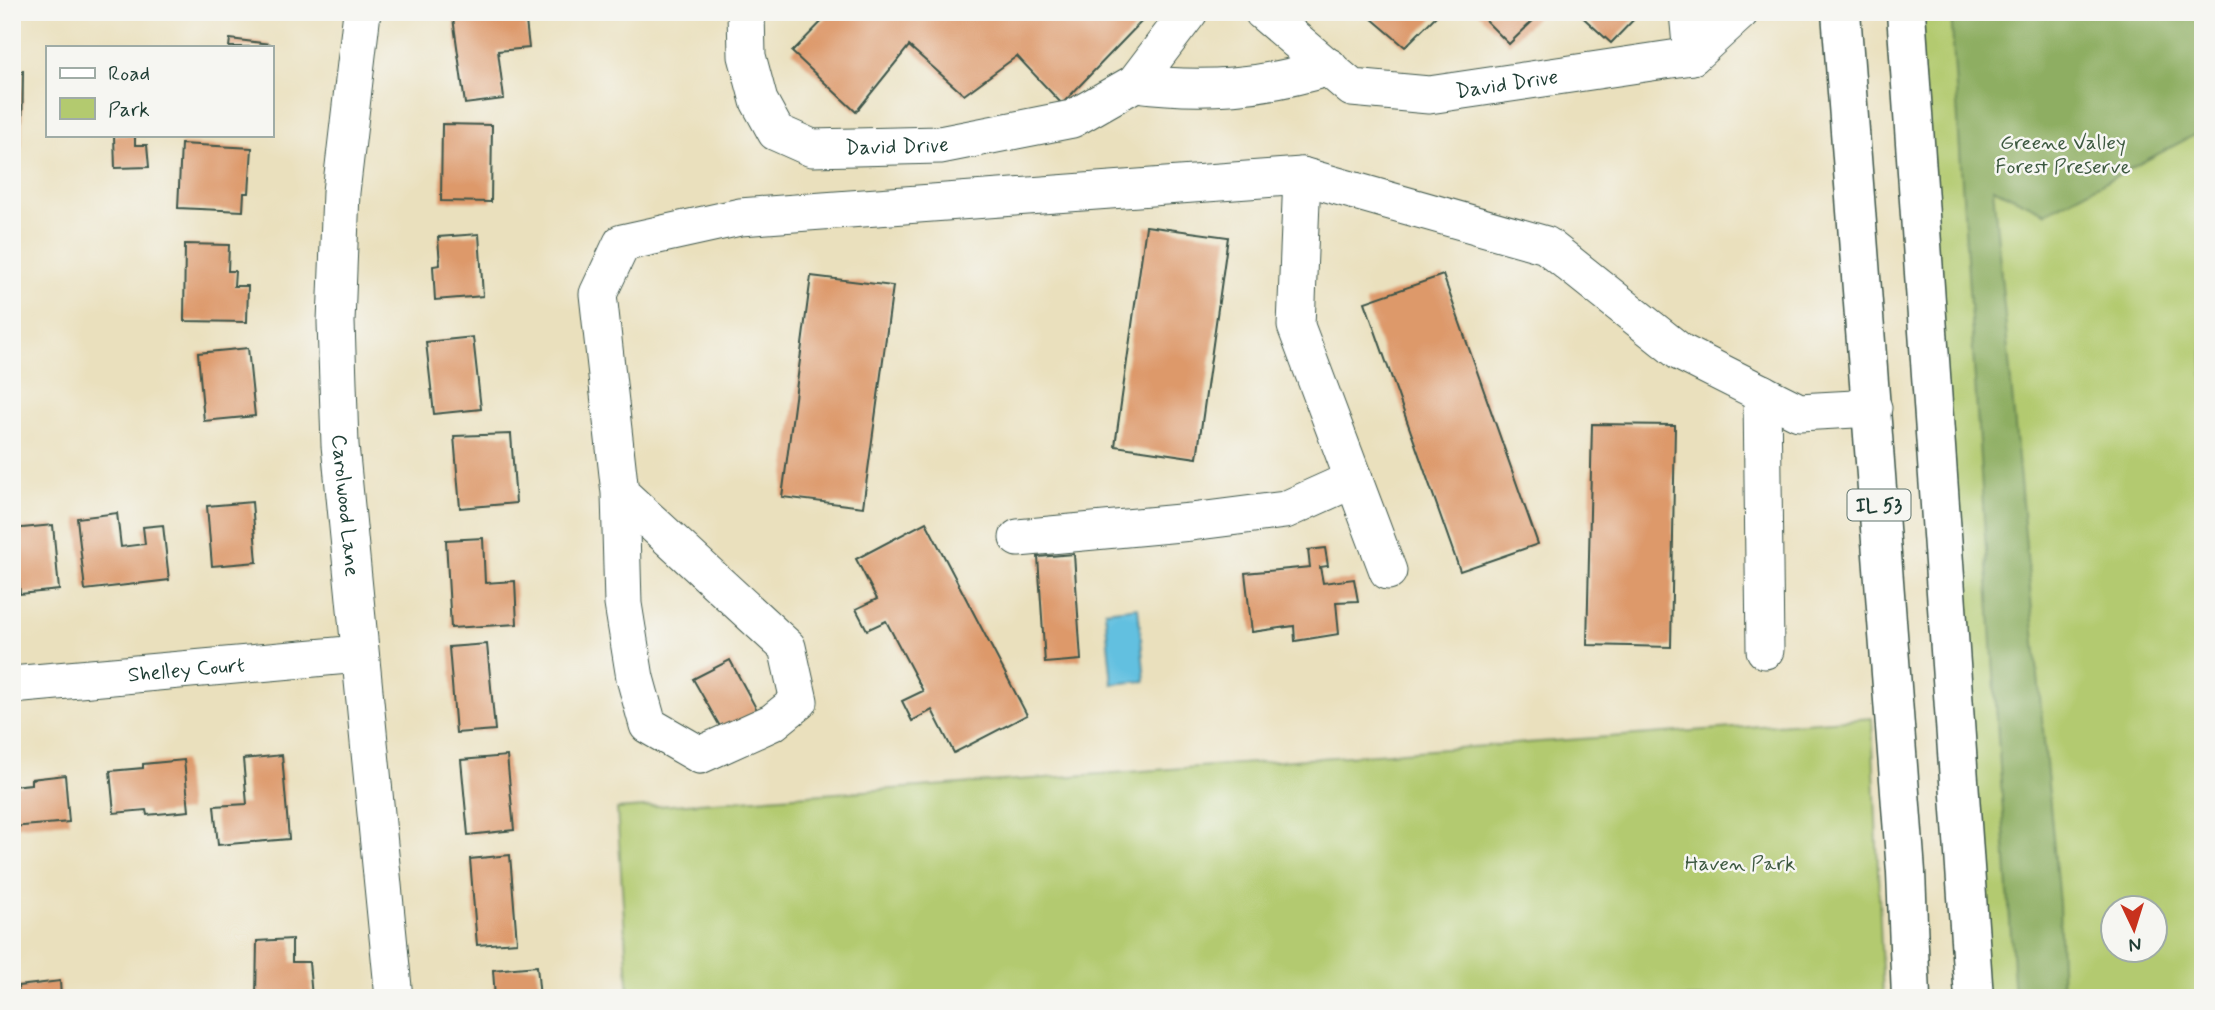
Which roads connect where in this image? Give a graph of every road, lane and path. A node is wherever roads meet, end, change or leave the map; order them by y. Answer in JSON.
{"nodes":[{"id":1,"x":362,"y":12,"type":"edge"},
{"id":2,"x":746,"y":12,"type":"edge"},
{"id":3,"x":1189,"y":12,"type":"edge"},
{"id":4,"x":1262,"y":12,"type":"edge"},
{"id":5,"x":1688,"y":12,"type":"edge"},
{"id":6,"x":1740,"y":12,"type":"edge"},
{"id":7,"x":1841,"y":12,"type":"edge"},
{"id":8,"x":1906,"y":12,"type":"edge"},
{"id":9,"x":1692,"y":56,"type":"junction"},
{"id":10,"x":1329,"y":68,"type":"junction"},
{"id":11,"x":1135,"y":83,"type":"junction"},
{"id":12,"x":1302,"y":176,"type":"junction"},
{"id":13,"x":1762,"y":393,"type":"junction"},
{"id":14,"x":1873,"y":408,"type":"junction"},
{"id":15,"x":1354,"y":479,"type":"junction"},
{"id":16,"x":620,"y":493,"type":"junction"},
{"id":17,"x":1018,"y":538,"type":"dead end"},
{"id":18,"x":1388,"y":571,"type":"dead end"},
{"id":19,"x":1765,"y":650,"type":"dead end"},
{"id":20,"x":359,"y":654,"type":"junction"},
{"id":21,"x":12,"y":685,"type":"edge"},
{"id":22,"x":394,"y":998,"type":"edge"},
{"id":23,"x":1910,"y":998,"type":"edge"},
{"id":24,"x":1973,"y":998,"type":"edge"}],
"edges":[{"from":1,"to":20,"type":"street","name":"Carolwood Lane"},
{"from":2,"to":11,"type":"street","name":"David Drive"},
{"from":3,"to":11,"type":"street","name":"David Drive"},
{"from":4,"to":10,"type":"street","name":"David Drive"},
{"from":5,"to":9,"type":"street"},
{"from":6,"to":9,"type":"street"},
{"from":7,"to":14,"type":"main road","number":"IL 53"},
{"from":8,"to":24,"type":"main road","number":"IL 53"},
{"from":9,"to":10,"type":"street","name":"David Drive"},
{"from":10,"to":11,"type":"street"},
{"from":12,"to":13,"type":"street"},
{"from":12,"to":15,"type":"street"},
{"from":12,"to":16,"type":"street"},
{"from":13,"to":14,"type":"street"},
{"from":13,"to":19,"type":"street"},
{"from":14,"to":23,"type":"main road","number":"IL 53"},
{"from":15,"to":17,"type":"street"},
{"from":15,"to":18,"type":"street"},
{"from":16,"to":16,"type":"street"},
{"from":20,"to":21,"type":"street","name":"Shelley Court"},
{"from":20,"to":22,"type":"street","name":"Carolwood Lane"}]}
